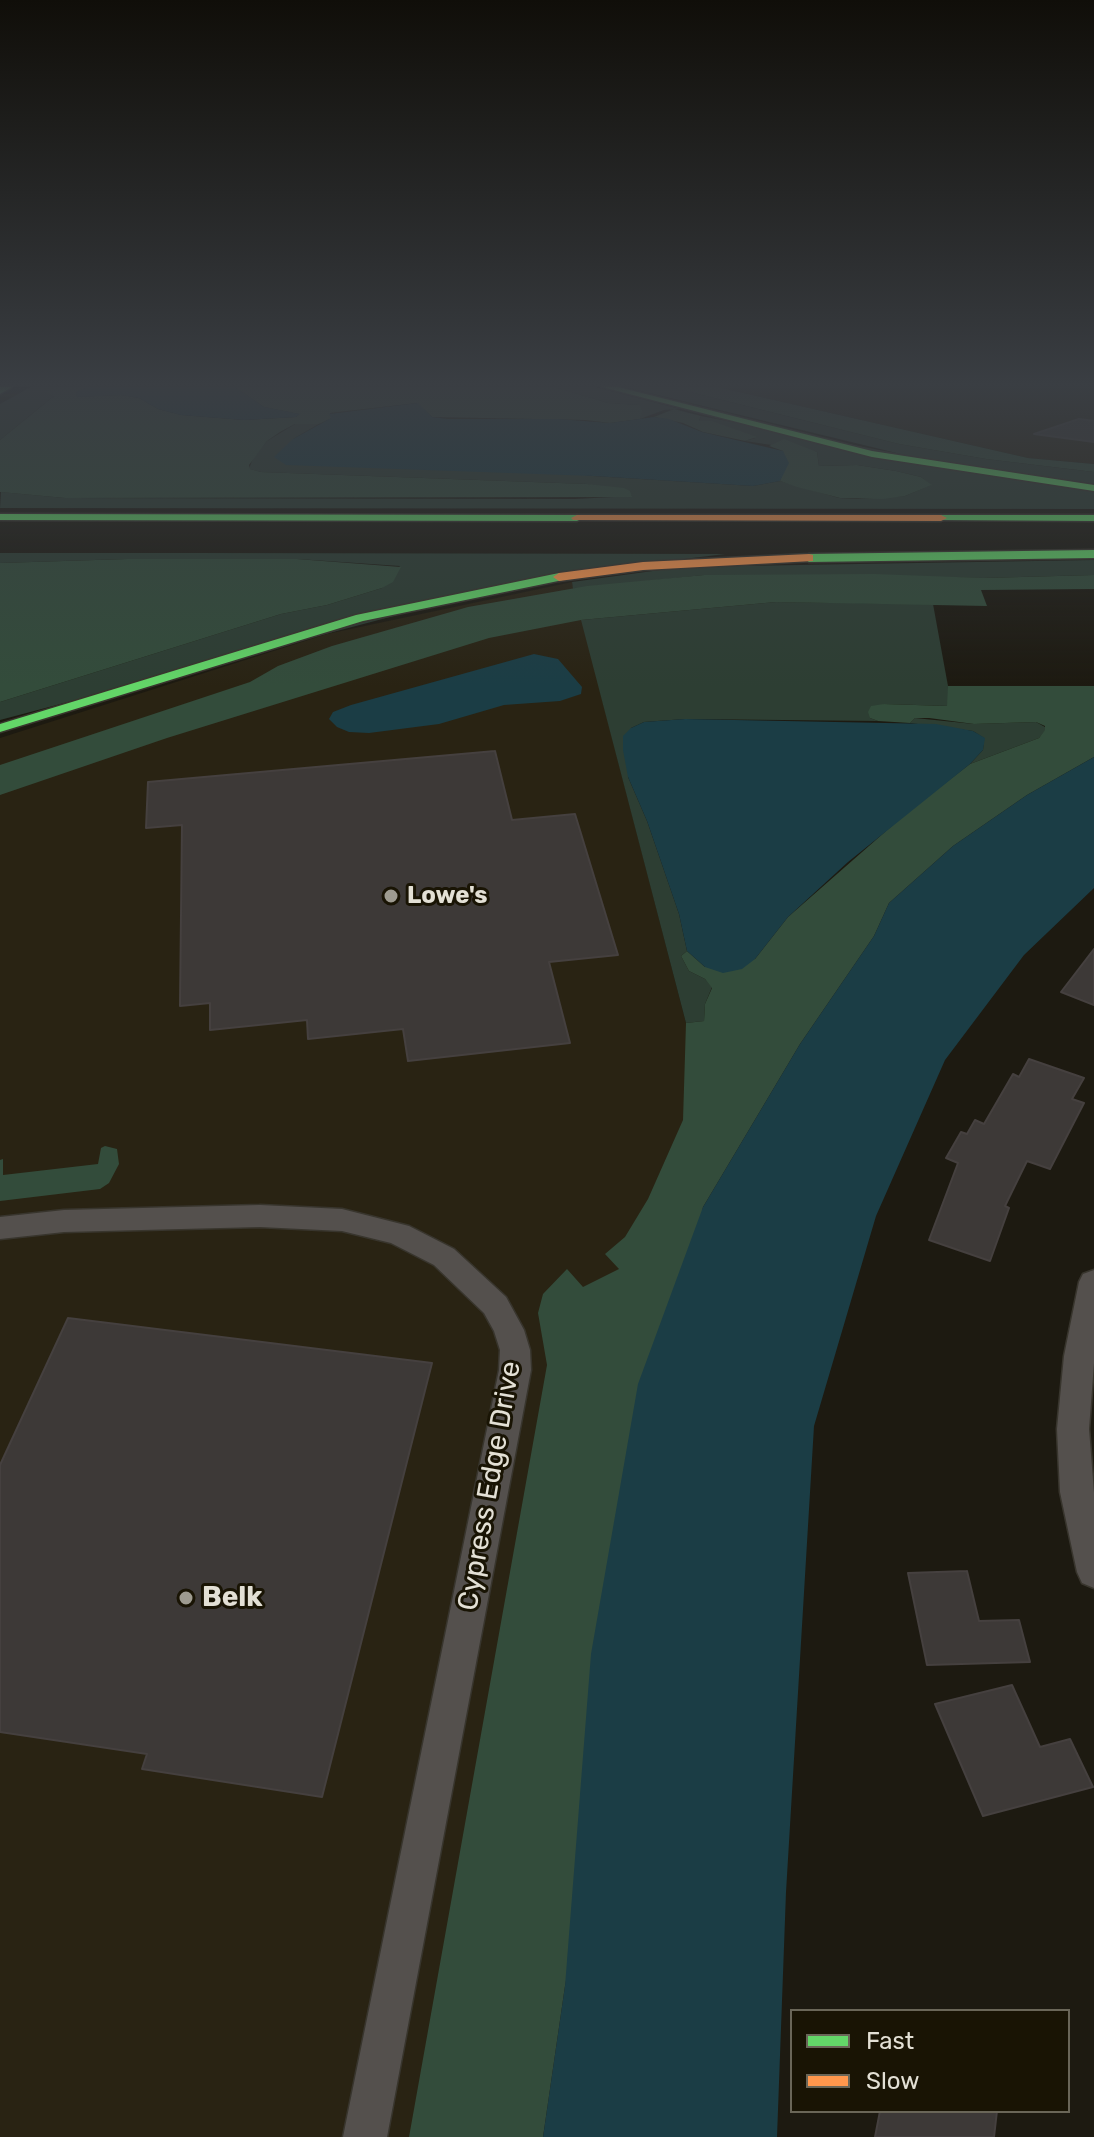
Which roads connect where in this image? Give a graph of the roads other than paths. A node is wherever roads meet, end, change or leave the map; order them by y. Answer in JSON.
{"nodes":[{"id":1,"x":0,"y":517,"type":"edge"},
{"id":2,"x":1094,"y":518,"type":"edge"},
{"id":3,"x":713,"y":543,"type":"dead end"},
{"id":4,"x":1094,"y":544,"type":"edge"},
{"id":5,"x":1094,"y":554,"type":"edge"},
{"id":6,"x":0,"y":728,"type":"edge"},
{"id":7,"x":0,"y":1228,"type":"edge"},
{"id":8,"x":1094,"y":1282,"type":"edge"},
{"id":9,"x":1094,"y":1572,"type":"edge"},
{"id":10,"x":365,"y":2137,"type":"edge"}],
"edges":[{"from":1,"to":2,"type":"main road"},
{"from":3,"to":4,"type":"main road"},
{"from":5,"to":6,"type":"main road"},
{"from":7,"to":10,"type":"street","name":"Cypress Edge Drive"},
{"from":8,"to":9,"type":"street"}]}
